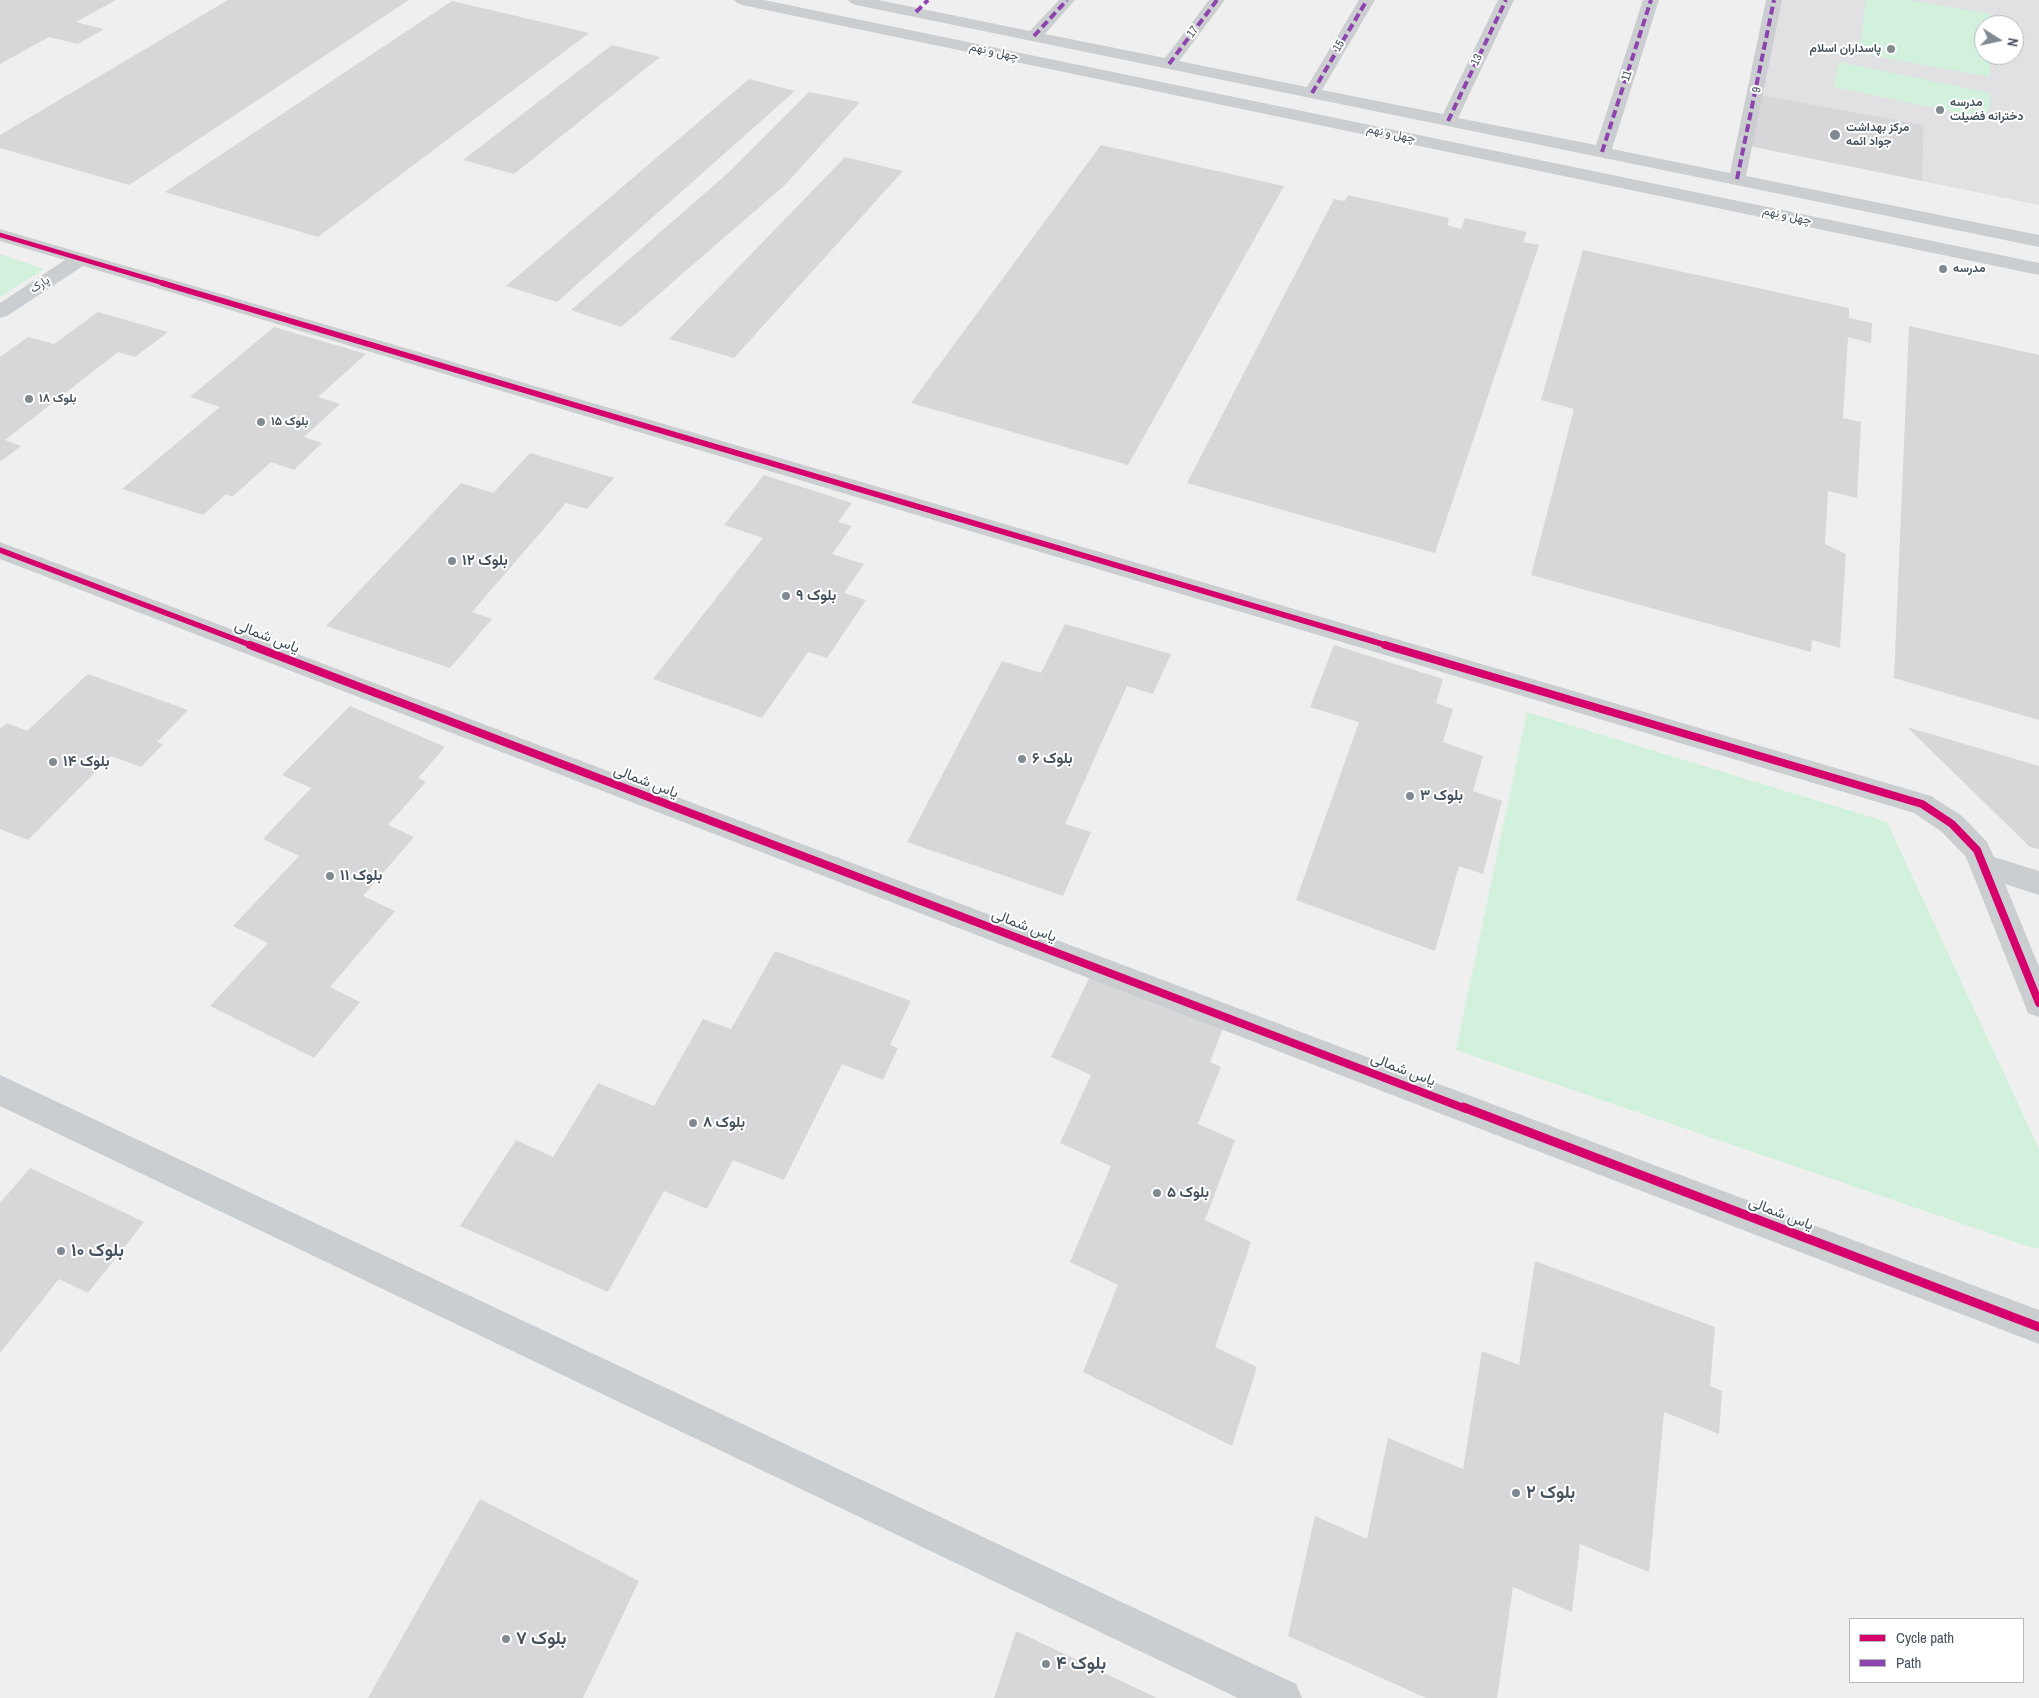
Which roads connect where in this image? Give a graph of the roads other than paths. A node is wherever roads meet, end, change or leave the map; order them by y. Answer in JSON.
{"nodes":[{"id":1,"x":742,"y":0,"type":"edge"},
{"id":2,"x":856,"y":0,"type":"edge"},
{"id":3,"x":928,"y":0,"type":"edge"},
{"id":4,"x":1067,"y":0,"type":"edge"},
{"id":5,"x":1217,"y":0,"type":"edge"},
{"id":6,"x":1367,"y":0,"type":"edge"},
{"id":7,"x":1506,"y":0,"type":"edge"},
{"id":8,"x":1652,"y":0,"type":"edge"},
{"id":9,"x":1774,"y":0,"type":"edge"},
{"id":10,"x":916,"y":12,"type":"junction"},
{"id":11,"x":1034,"y":36,"type":"junction"},
{"id":12,"x":1169,"y":64,"type":"junction"},
{"id":13,"x":1312,"y":93,"type":"junction"},
{"id":14,"x":1448,"y":121,"type":"junction"},
{"id":15,"x":1602,"y":152,"type":"junction"},
{"id":16,"x":1737,"y":179,"type":"junction"},
{"id":17,"x":0,"y":235,"type":"edge"},
{"id":18,"x":2039,"y":241,"type":"edge"},
{"id":19,"x":80,"y":258,"type":"junction"},
{"id":20,"x":2039,"y":269,"type":"edge"},
{"id":21,"x":0,"y":312,"type":"edge"},
{"id":22,"x":0,"y":550,"type":"edge"},
{"id":23,"x":1984,"y":866,"type":"junction"},
{"id":24,"x":2039,"y":883,"type":"edge"},
{"id":25,"x":2039,"y":1003,"type":"edge"},
{"id":26,"x":0,"y":1090,"type":"edge"},
{"id":27,"x":2039,"y":1327,"type":"edge"},
{"id":28,"x":1282,"y":1698,"type":"edge"}],
"edges":[{"from":1,"to":20,"type":"street","name":"چهل و نهم"},
{"from":2,"to":10,"type":"street","name":"چهل و نهم"},
{"from":3,"to":10,"type":"street"},
{"from":4,"to":11,"type":"street"},
{"from":5,"to":12,"type":"street","name":"17"},
{"from":6,"to":13,"type":"street","name":"15"},
{"from":7,"to":14,"type":"street","name":"13"},
{"from":8,"to":15,"type":"street","name":"11"},
{"from":9,"to":16,"type":"street","name":"9"},
{"from":10,"to":11,"type":"street","name":"چهل و نهم"},
{"from":11,"to":12,"type":"street","name":"چهل و نهم"},
{"from":12,"to":13,"type":"street","name":"چهل و نهم"},
{"from":13,"to":14,"type":"street","name":"چهل و نهم"},
{"from":14,"to":15,"type":"street","name":"چهل و نهم"},
{"from":15,"to":16,"type":"street","name":"چهل و نهم"},
{"from":16,"to":18,"type":"street","name":"چهل و نهم"},
{"from":17,"to":19,"type":"street"},
{"from":19,"to":21,"type":"street","name":"پارک"},
{"from":19,"to":23,"type":"street"},
{"from":22,"to":27,"type":"street","name":"یاس شمالی"},
{"from":23,"to":24,"type":"street"},
{"from":23,"to":25,"type":"street"},
{"from":26,"to":28,"type":"street"}]}
